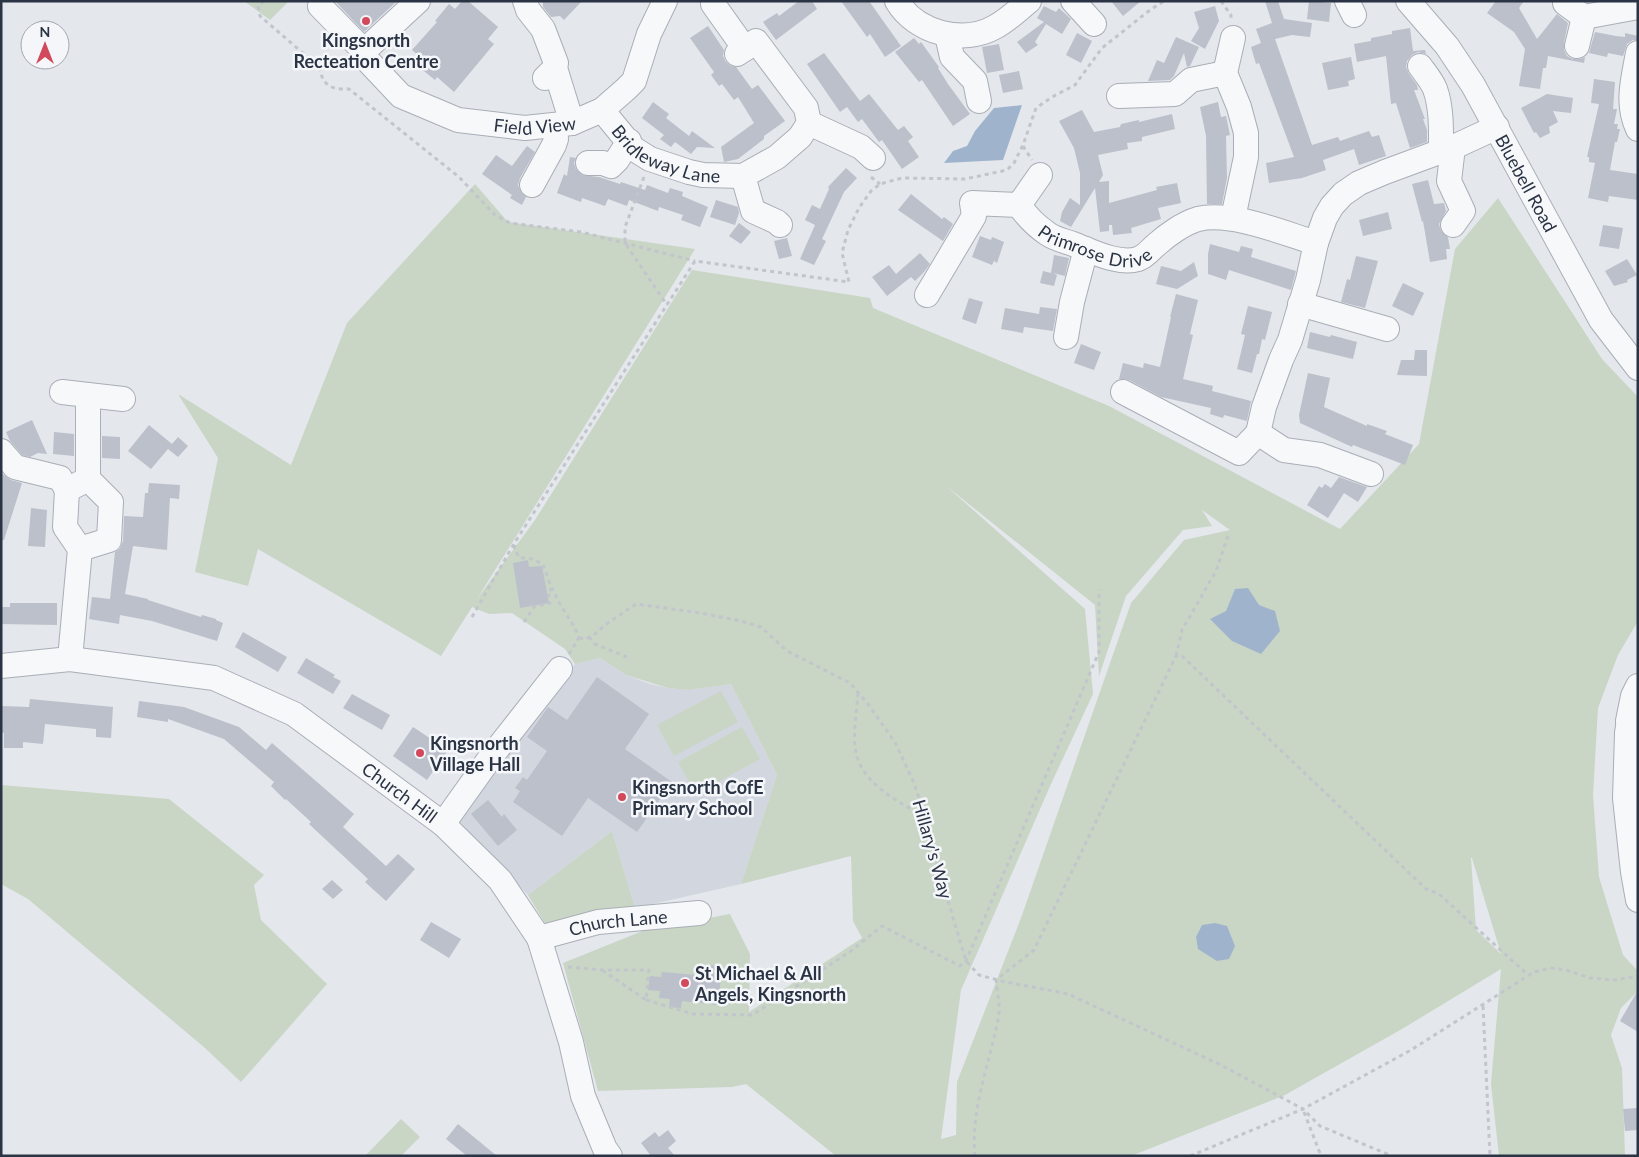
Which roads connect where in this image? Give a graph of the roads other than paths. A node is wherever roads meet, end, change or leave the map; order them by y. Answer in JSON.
{"nodes":[{"id":1,"x":418,"y":1,"type":"edge"},
{"id":2,"x":525,"y":1,"type":"edge"},
{"id":3,"x":664,"y":1,"type":"edge"},
{"id":4,"x":897,"y":1,"type":"edge"},
{"id":5,"x":1029,"y":1,"type":"edge"},
{"id":6,"x":1073,"y":1,"type":"edge"},
{"id":7,"x":1415,"y":3,"type":"edge"},
{"id":8,"x":1565,"y":3,"type":"dead end"},
{"id":9,"x":714,"y":4,"type":"dead end"},
{"id":10,"x":320,"y":6,"type":"dead end"},
{"id":11,"x":1638,"y":7,"type":"edge"},
{"id":12,"x":1584,"y":17,"type":"junction"},
{"id":13,"x":1094,"y":24,"type":"dead end"},
{"id":14,"x":947,"y":35,"type":"junction"},
{"id":15,"x":1233,"y":38,"type":"dead end"},
{"id":16,"x":1577,"y":46,"type":"dead end"},
{"id":17,"x":364,"y":51,"type":"junction"},
{"id":18,"x":1638,"y":54,"type":"edge"},
{"id":19,"x":1420,"y":66,"type":"dead end"},
{"id":20,"x":1225,"y":73,"type":"junction"},
{"id":21,"x":1119,"y":96,"type":"dead end"},
{"id":22,"x":979,"y":101,"type":"dead end"},
{"id":23,"x":602,"y":110,"type":"junction"},
{"id":24,"x":809,"y":123,"type":"junction"},
{"id":25,"x":563,"y":124,"type":"junction"},
{"id":26,"x":1496,"y":127,"type":"junction"},
{"id":27,"x":1638,"y":129,"type":"edge"},
{"id":28,"x":628,"y":142,"type":"junction"},
{"id":29,"x":1447,"y":150,"type":"junction"},
{"id":30,"x":873,"y":158,"type":"dead end"},
{"id":31,"x":588,"y":164,"type":"dead end"},
{"id":32,"x":1040,"y":174,"type":"dead end"},
{"id":33,"x":743,"y":176,"type":"junction"},
{"id":34,"x":532,"y":185,"type":"dead end"},
{"id":35,"x":1019,"y":205,"type":"junction"},
{"id":36,"x":1232,"y":218,"type":"junction"},
{"id":37,"x":780,"y":225,"type":"dead end"},
{"id":38,"x":1452,"y":225,"type":"dead end"},
{"id":39,"x":1316,"y":243,"type":"junction"},
{"id":40,"x":1086,"y":249,"type":"junction"},
{"id":41,"x":927,"y":295,"type":"dead end"},
{"id":42,"x":1300,"y":304,"type":"junction"},
{"id":43,"x":1387,"y":329,"type":"dead end"},
{"id":44,"x":1066,"y":337,"type":"dead end"},
{"id":45,"x":1638,"y":368,"type":"edge"},
{"id":46,"x":62,"y":392,"type":"dead end"},
{"id":47,"x":1123,"y":392,"type":"dead end"},
{"id":48,"x":88,"y":395,"type":"junction"},
{"id":49,"x":123,"y":399,"type":"dead end"},
{"id":50,"x":1258,"y":432,"type":"junction"},
{"id":51,"x":1,"y":451,"type":"edge"},
{"id":52,"x":1371,"y":474,"type":"dead end"},
{"id":53,"x":77,"y":485,"type":"junction"},
{"id":54,"x":80,"y":549,"type":"junction"},
{"id":55,"x":70,"y":659,"type":"junction"},
{"id":56,"x":1,"y":666,"type":"edge"},
{"id":57,"x":560,"y":669,"type":"dead end"},
{"id":58,"x":1638,"y":686,"type":"edge"},
{"id":59,"x":1638,"y":706,"type":"edge"},
{"id":60,"x":1627,"y":733,"type":"junction"},
{"id":61,"x":443,"y":824,"type":"junction"},
{"id":62,"x":1638,"y":900,"type":"edge"},
{"id":63,"x":699,"y":913,"type":"dead end"},
{"id":64,"x":539,"y":938,"type":"junction"},
{"id":65,"x":610,"y":1156,"type":"edge"}],
"edges":[{"from":1,"to":17,"type":"street"},
{"from":2,"to":25,"type":"street"},
{"from":3,"to":23,"type":"street","name":"Field View"},
{"from":4,"to":14,"type":"street"},
{"from":5,"to":14,"type":"street"},
{"from":6,"to":13,"type":"street"},
{"from":7,"to":26,"type":"street","name":"Bluebell Road"},
{"from":8,"to":12,"type":"street"},
{"from":9,"to":24,"type":"street"},
{"from":10,"to":17,"type":"street","name":"Field View"},
{"from":11,"to":12,"type":"street"},
{"from":12,"to":16,"type":"street"},
{"from":14,"to":22,"type":"street"},
{"from":15,"to":20,"type":"street"},
{"from":17,"to":25,"type":"street","name":"Field View"},
{"from":18,"to":27,"type":"street"},
{"from":19,"to":29,"type":"street"},
{"from":20,"to":21,"type":"street"},
{"from":20,"to":36,"type":"street"},
{"from":23,"to":25,"type":"street","name":"Field View"},
{"from":23,"to":28,"type":"street","name":"Bridleway Lane"},
{"from":24,"to":30,"type":"street"},
{"from":24,"to":33,"type":"street","name":"Bridleway Lane"},
{"from":25,"to":34,"type":"street"},
{"from":26,"to":29,"type":"street"},
{"from":26,"to":45,"type":"street","name":"Bluebell Road"},
{"from":28,"to":31,"type":"street"},
{"from":28,"to":33,"type":"street","name":"Bridleway Lane"},
{"from":29,"to":38,"type":"street"},
{"from":29,"to":39,"type":"street"},
{"from":32,"to":35,"type":"street","name":"Primrose Drive"},
{"from":33,"to":37,"type":"street","name":"Bridleway Lane"},
{"from":35,"to":40,"type":"street","name":"Primrose Drive"},
{"from":35,"to":41,"type":"street","name":"Primrose Drive"},
{"from":36,"to":39,"type":"street","name":"Primrose Drive"},
{"from":36,"to":40,"type":"street","name":"Primrose Drive"},
{"from":39,"to":42,"type":"street"},
{"from":40,"to":44,"type":"street"},
{"from":42,"to":43,"type":"street"},
{"from":42,"to":50,"type":"street"},
{"from":46,"to":48,"type":"street"},
{"from":47,"to":50,"type":"street"},
{"from":48,"to":49,"type":"street"},
{"from":48,"to":53,"type":"street"},
{"from":50,"to":52,"type":"street"},
{"from":51,"to":53,"type":"street"},
{"from":53,"to":54,"type":"street"},
{"from":53,"to":54,"type":"street"},
{"from":54,"to":55,"type":"street"},
{"from":55,"to":56,"type":"street","name":"Church Hill"},
{"from":55,"to":61,"type":"street","name":"Church Hill"},
{"from":57,"to":61,"type":"street"},
{"from":58,"to":60,"type":"street"},
{"from":59,"to":60,"type":"street"},
{"from":60,"to":62,"type":"street"},
{"from":61,"to":64,"type":"street","name":"Church Hill"},
{"from":63,"to":64,"type":"street","name":"Church Lane"},
{"from":64,"to":65,"type":"street","name":"Church Hill"}]}
